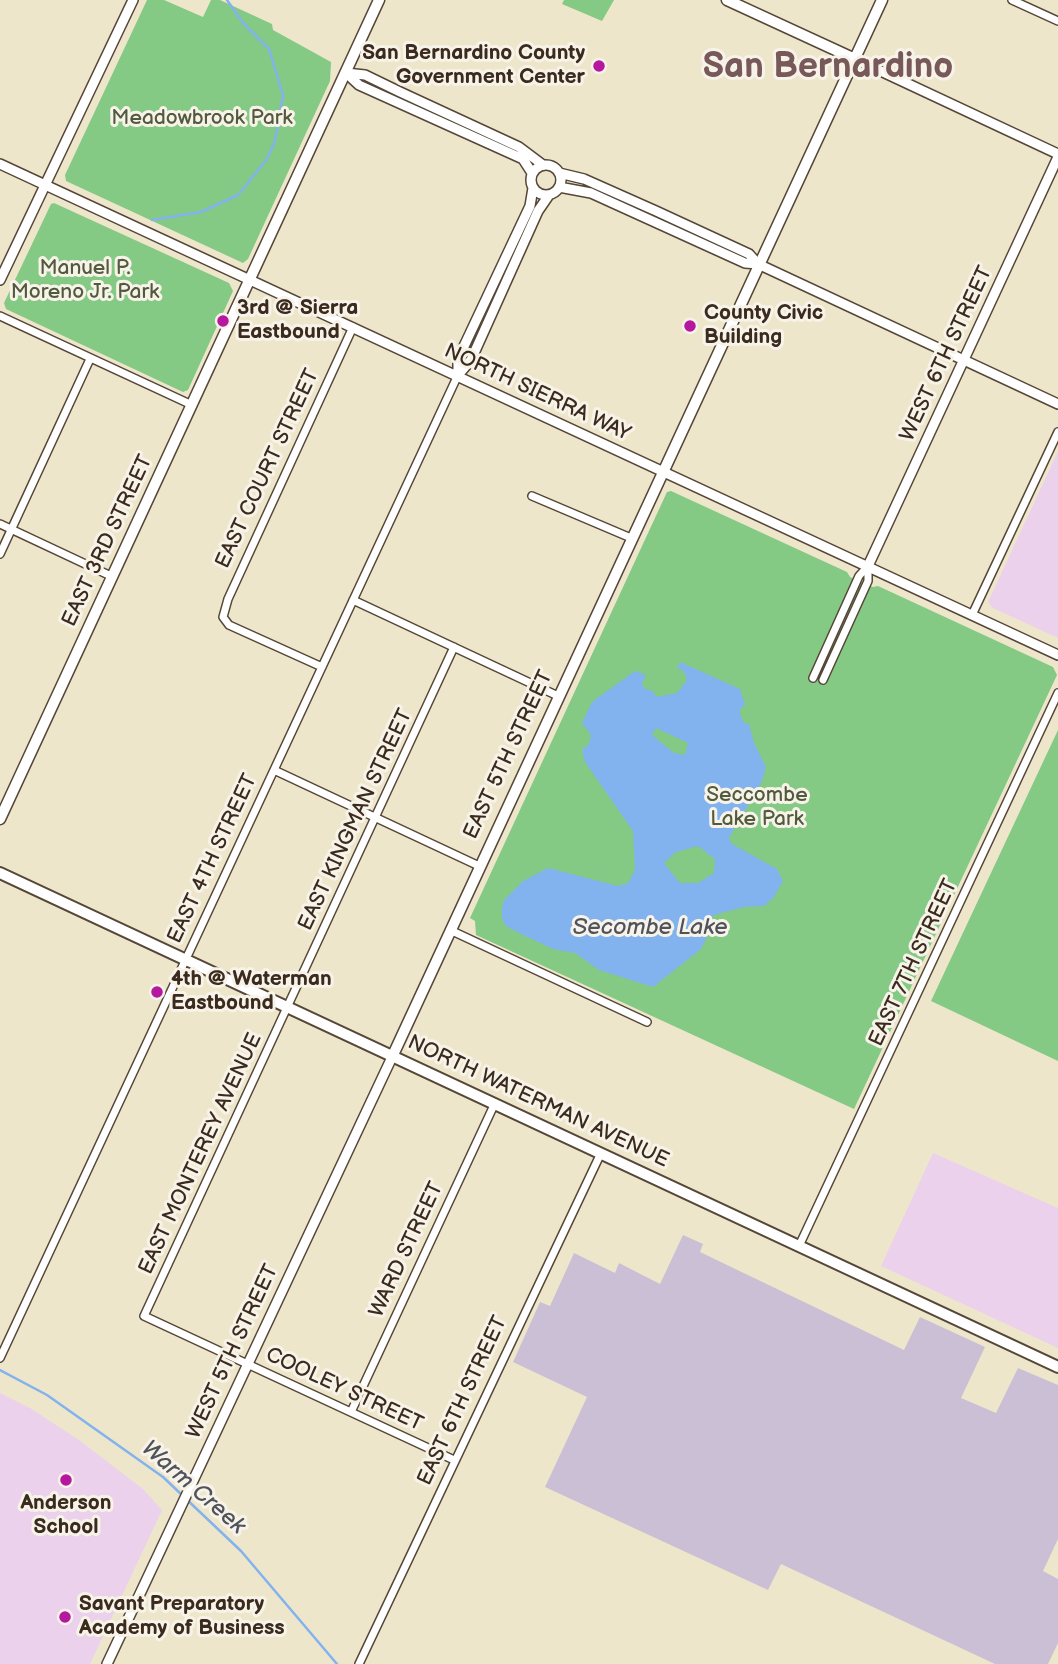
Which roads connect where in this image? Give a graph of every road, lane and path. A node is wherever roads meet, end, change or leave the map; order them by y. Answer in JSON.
{"nodes":[{"id":1,"x":133,"y":0,"type":"edge"},
{"id":2,"x":379,"y":0,"type":"edge"},
{"id":3,"x":727,"y":0,"type":"edge"},
{"id":4,"x":882,"y":0,"type":"edge"},
{"id":5,"x":1012,"y":0,"type":"edge"},
{"id":6,"x":1058,"y":21,"type":"edge"},
{"id":7,"x":855,"y":59,"type":"junction"},
{"id":8,"x":346,"y":73,"type":"junction"},
{"id":9,"x":1058,"y":156,"type":"edge"},
{"id":10,"x":0,"y":164,"type":"edge"},
{"id":11,"x":543,"y":165,"type":"junction"},
{"id":12,"x":532,"y":173,"type":"junction"},
{"id":13,"x":559,"y":173,"type":"junction"},
{"id":14,"x":46,"y":185,"type":"junction"},
{"id":15,"x":559,"y":187,"type":"junction"},
{"id":16,"x":533,"y":188,"type":"junction"},
{"id":17,"x":549,"y":195,"type":"junction"},
{"id":18,"x":758,"y":264,"type":"junction"},
{"id":19,"x":250,"y":279,"type":"junction"},
{"id":20,"x":0,"y":280,"type":"edge"},
{"id":21,"x":0,"y":316,"type":"edge"},
{"id":22,"x":353,"y":327,"type":"junction"},
{"id":23,"x":90,"y":359,"type":"junction"},
{"id":24,"x":963,"y":360,"type":"junction"},
{"id":25,"x":457,"y":375,"type":"junction"},
{"id":26,"x":1058,"y":404,"type":"edge"},
{"id":27,"x":192,"y":405,"type":"junction"},
{"id":28,"x":1058,"y":432,"type":"edge"},
{"id":29,"x":663,"y":471,"type":"junction"},
{"id":30,"x":532,"y":496,"type":"dead end"},
{"id":31,"x":0,"y":524,"type":"edge"},
{"id":32,"x":12,"y":530,"type":"junction"},
{"id":33,"x":631,"y":538,"type":"junction"},
{"id":34,"x":0,"y":554,"type":"edge"},
{"id":35,"x":868,"y":566,"type":"junction"},
{"id":36,"x":113,"y":577,"type":"junction"},
{"id":37,"x":353,"y":600,"type":"junction"},
{"id":38,"x":972,"y":615,"type":"junction"},
{"id":39,"x":454,"y":647,"type":"junction"},
{"id":40,"x":1058,"y":655,"type":"edge"},
{"id":41,"x":322,"y":667,"type":"junction"},
{"id":42,"x":813,"y":678,"type":"dead end"},
{"id":43,"x":823,"y":680,"type":"dead end"},
{"id":44,"x":1058,"y":694,"type":"edge"},
{"id":45,"x":558,"y":696,"type":"junction"},
{"id":46,"x":274,"y":770,"type":"junction"},
{"id":47,"x":376,"y":817,"type":"junction"},
{"id":48,"x":0,"y":819,"type":"edge"},
{"id":49,"x":479,"y":866,"type":"junction"},
{"id":50,"x":0,"y":873,"type":"edge"},
{"id":51,"x":450,"y":930,"type":"junction"},
{"id":52,"x":186,"y":959,"type":"junction"},
{"id":53,"x":289,"y":1007,"type":"junction"},
{"id":54,"x":648,"y":1022,"type":"dead end"},
{"id":55,"x":393,"y":1055,"type":"junction"},
{"id":56,"x":495,"y":1103,"type":"junction"},
{"id":57,"x":601,"y":1153,"type":"junction"},
{"id":58,"x":799,"y":1246,"type":"junction"},
{"id":59,"x":144,"y":1316,"type":"joint"},
{"id":60,"x":0,"y":1358,"type":"edge"},
{"id":61,"x":249,"y":1365,"type":"junction"},
{"id":62,"x":1058,"y":1367,"type":"edge"},
{"id":63,"x":351,"y":1412,"type":"junction"},
{"id":64,"x":454,"y":1460,"type":"junction"},
{"id":65,"x":107,"y":1664,"type":"edge"},
{"id":66,"x":359,"y":1664,"type":"edge"}],
"edges":[{"from":1,"to":14,"type":"street"},
{"from":2,"to":8,"type":"main road","name":"EAST 3RD STREET"},
{"from":3,"to":7,"type":"main road"},
{"from":4,"to":7,"type":"main road"},
{"from":5,"to":6,"type":"street"},
{"from":7,"to":9,"type":"street"},
{"from":7,"to":18,"type":"main road"},
{"from":8,"to":11,"type":"street"},
{"from":8,"to":12,"type":"street"},
{"from":8,"to":19,"type":"main road","name":"EAST 3RD STREET"},
{"from":9,"to":24,"type":"street","name":"WEST 6TH STREET"},
{"from":10,"to":14,"type":"street","name":"NORTH SIERRA WAY"},
{"from":11,"to":12,"type":"street"},
{"from":11,"to":13,"type":"street"},
{"from":12,"to":16,"type":"street"},
{"from":13,"to":15,"type":"street"},
{"from":13,"to":18,"type":"street"},
{"from":14,"to":19,"type":"street","name":"NORTH SIERRA WAY"},
{"from":14,"to":20,"type":"street"},
{"from":15,"to":17,"type":"street"},
{"from":15,"to":18,"type":"street"},
{"from":16,"to":17,"type":"street"},
{"from":16,"to":25,"type":"street"},
{"from":17,"to":25,"type":"street"},
{"from":18,"to":24,"type":"street"},
{"from":18,"to":29,"type":"main road"},
{"from":19,"to":22,"type":"street","name":"NORTH SIERRA WAY"},
{"from":19,"to":27,"type":"main road","name":"EAST 3RD STREET"},
{"from":21,"to":23,"type":"street"},
{"from":22,"to":25,"type":"street","name":"NORTH SIERRA WAY"},
{"from":22,"to":41,"type":"street","name":"EAST COURT STREET"},
{"from":23,"to":27,"type":"street"},
{"from":23,"to":32,"type":"street"},
{"from":24,"to":26,"type":"street"},
{"from":24,"to":35,"type":"street","name":"WEST 6TH STREET"},
{"from":25,"to":29,"type":"street","name":"NORTH SIERRA WAY"},
{"from":25,"to":37,"type":"street","name":"EAST 4TH STREET"},
{"from":27,"to":36,"type":"main road","name":"EAST 3RD STREET"},
{"from":28,"to":38,"type":"street"},
{"from":29,"to":33,"type":"main road","name":"EAST 5TH STREET"},
{"from":29,"to":35,"type":"street","name":"NORTH SIERRA WAY"},
{"from":30,"to":33,"type":"street"},
{"from":31,"to":32,"type":"street"},
{"from":32,"to":34,"type":"street"},
{"from":32,"to":36,"type":"street"},
{"from":33,"to":45,"type":"main road","name":"EAST 5TH STREET"},
{"from":35,"to":38,"type":"street","name":"NORTH SIERRA WAY"},
{"from":35,"to":42,"type":"street"},
{"from":35,"to":43,"type":"street"},
{"from":36,"to":48,"type":"main road","name":"EAST 3RD STREET"},
{"from":37,"to":39,"type":"street"},
{"from":37,"to":41,"type":"street","name":"EAST 4TH STREET"},
{"from":38,"to":40,"type":"street","name":"NORTH SIERRA WAY"},
{"from":39,"to":45,"type":"street"},
{"from":39,"to":47,"type":"street","name":"EAST KINGMAN STREET"},
{"from":41,"to":46,"type":"street","name":"EAST 4TH STREET"},
{"from":44,"to":58,"type":"street","name":"EAST 7TH STREET"},
{"from":45,"to":49,"type":"main road","name":"EAST 5TH STREET"},
{"from":46,"to":47,"type":"street"},
{"from":46,"to":52,"type":"street","name":"EAST 4TH STREET"},
{"from":47,"to":49,"type":"street"},
{"from":47,"to":53,"type":"street","name":"EAST KINGMAN STREET"},
{"from":49,"to":51,"type":"main road","name":"EAST 5TH STREET"},
{"from":50,"to":52,"type":"main road","name":"NORTH WATERMAN AVENUE"},
{"from":51,"to":54,"type":"street"},
{"from":51,"to":55,"type":"main road","name":"EAST 5TH STREET"},
{"from":52,"to":53,"type":"main road","name":"NORTH WATERMAN AVENUE"},
{"from":52,"to":60,"type":"street","name":"EAST 4TH STREET"},
{"from":53,"to":55,"type":"main road","name":"NORTH WATERMAN AVENUE"},
{"from":53,"to":59,"type":"street","name":"EAST MONTEREY AVENUE"},
{"from":55,"to":56,"type":"main road","name":"NORTH WATERMAN AVENUE"},
{"from":55,"to":61,"type":"street","name":"WEST 5TH STREET"},
{"from":56,"to":57,"type":"main road","name":"NORTH WATERMAN AVENUE"},
{"from":56,"to":63,"type":"street","name":"WARD STREET"},
{"from":57,"to":58,"type":"main road","name":"NORTH WATERMAN AVENUE"},
{"from":57,"to":64,"type":"street","name":"EAST 6TH STREET"},
{"from":58,"to":62,"type":"main road","name":"NORTH WATERMAN AVENUE"},
{"from":59,"to":61,"type":"street","name":"COOLEY STREET"},
{"from":61,"to":63,"type":"street","name":"COOLEY STREET"},
{"from":61,"to":65,"type":"street","name":"WEST 5TH STREET"},
{"from":63,"to":64,"type":"street","name":"COOLEY STREET"},
{"from":64,"to":66,"type":"street","name":"EAST 6TH STREET"}]}
